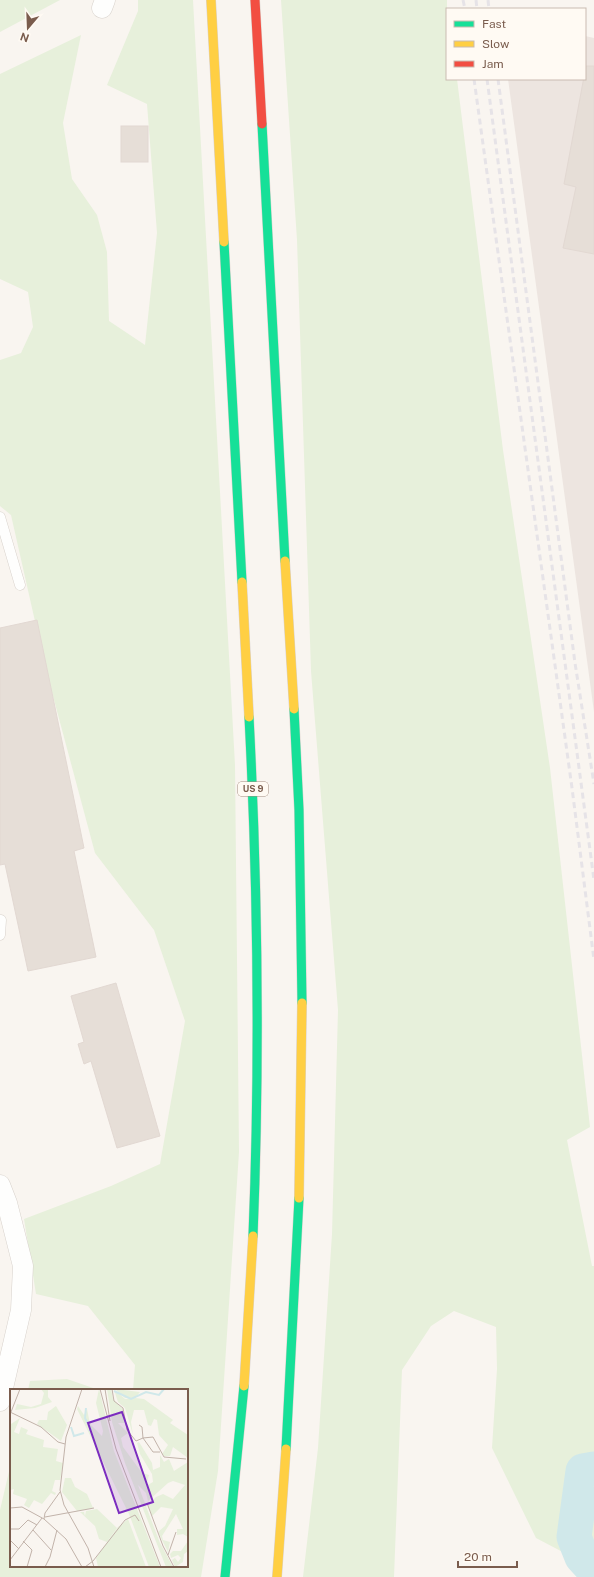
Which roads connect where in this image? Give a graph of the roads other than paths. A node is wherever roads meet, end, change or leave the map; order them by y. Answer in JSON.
{"nodes":[{"id":1,"x":211,"y":0,"type":"edge"},
{"id":2,"x":255,"y":0,"type":"edge"},
{"id":3,"x":0,"y":517,"type":"edge"},
{"id":4,"x":20,"y":585,"type":"dead end"},
{"id":5,"x":1,"y":920,"type":"dead end"},
{"id":6,"x":0,"y":936,"type":"edge"},
{"id":7,"x":0,"y":1185,"type":"edge"},
{"id":8,"x":0,"y":1401,"type":"edge"},
{"id":9,"x":279,"y":1548,"type":"junction"},
{"id":10,"x":225,"y":1577,"type":"edge"},
{"id":11,"x":274,"y":1577,"type":"edge"},
{"id":12,"x":277,"y":1577,"type":"edge"}],
"edges":[{"from":1,"to":10,"type":"highway","number":"US 9"},
{"from":2,"to":9,"type":"highway"},
{"from":3,"to":4,"type":"lane"},
{"from":5,"to":6,"type":"lane"},
{"from":7,"to":8,"type":"street"},
{"from":9,"to":11,"type":"highway"},
{"from":9,"to":12,"type":"highway"}]}
